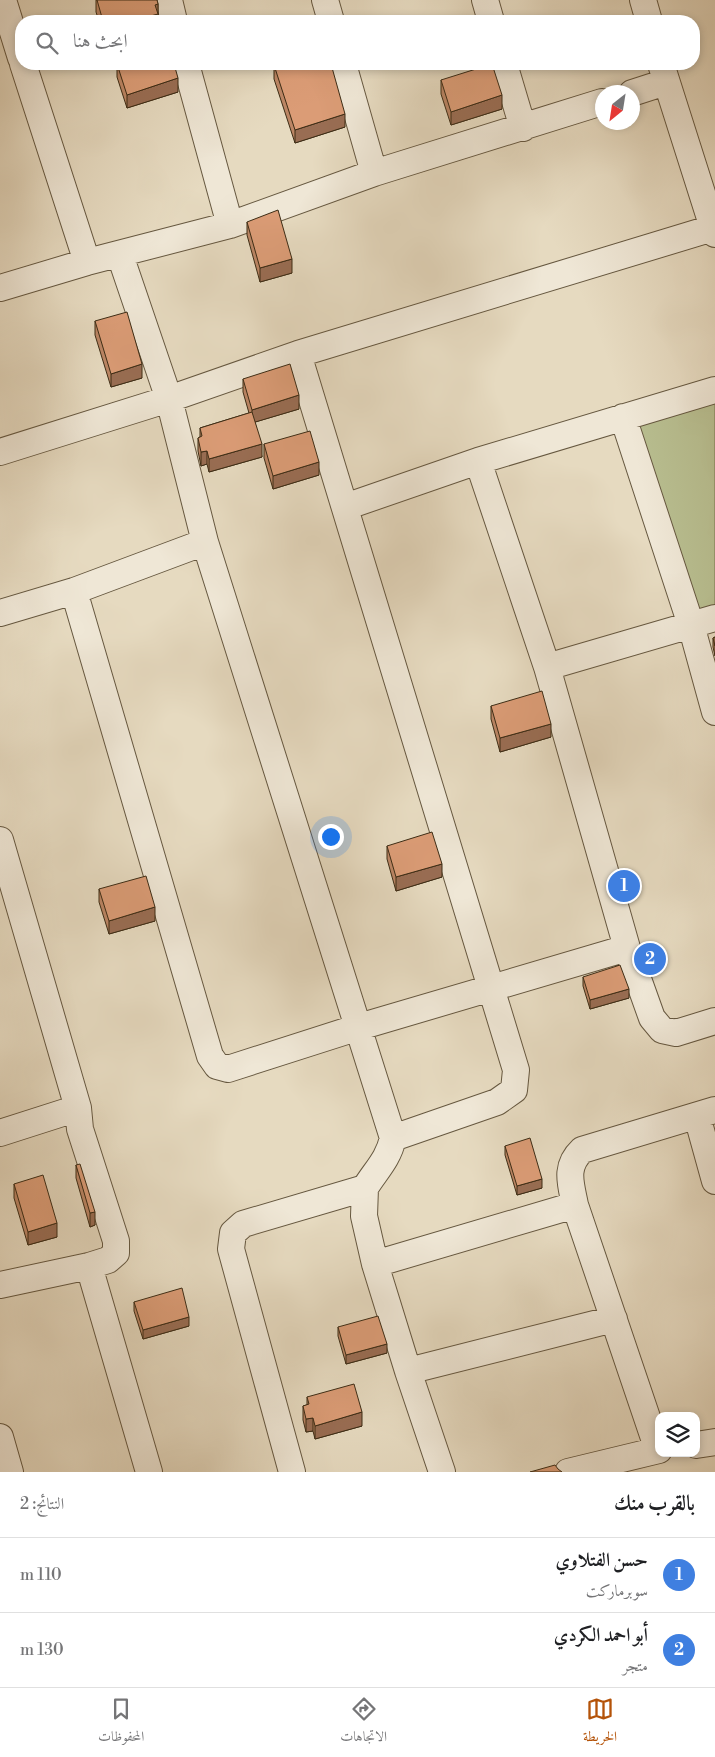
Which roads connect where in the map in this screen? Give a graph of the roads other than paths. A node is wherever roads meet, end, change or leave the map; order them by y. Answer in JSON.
{"nodes":[{"id":1,"x":3,"y":0,"type":"edge"},
{"id":2,"x":168,"y":0,"type":"edge"},
{"id":3,"x":325,"y":0,"type":"edge"},
{"id":4,"x":484,"y":0,"type":"edge"},
{"id":5,"x":643,"y":0,"type":"edge"},
{"id":6,"x":172,"y":15,"type":"edge"},
{"id":7,"x":329,"y":15,"type":"edge"},
{"id":8,"x":489,"y":15,"type":"edge"},
{"id":9,"x":647,"y":15,"type":"edge"},
{"id":10,"x":15,"y":39,"type":"edge"},
{"id":11,"x":25,"y":70,"type":"edge"},
{"id":12,"x":188,"y":70,"type":"edge"},
{"id":13,"x":345,"y":70,"type":"edge"},
{"id":14,"x":506,"y":70,"type":"edge"},
{"id":15,"x":663,"y":73,"type":"edge"},
{"id":16,"x":640,"y":88,"type":"edge"},
{"id":17,"x":595,"y":104,"type":"edge"},
{"id":18,"x":523,"y":128,"type":"junction"},
{"id":19,"x":374,"y":173,"type":"junction"},
{"id":20,"x":230,"y":225,"type":"junction"},
{"id":21,"x":714,"y":231,"type":"edge"},
{"id":22,"x":120,"y":254,"type":"junction"},
{"id":23,"x":87,"y":262,"type":"junction"},
{"id":24,"x":0,"y":288,"type":"edge"},
{"id":25,"x":298,"y":354,"type":"junction"},
{"id":26,"x":715,"y":390,"type":"edge"},
{"id":27,"x":169,"y":399,"type":"junction"},
{"id":28,"x":623,"y":417,"type":"junction"},
{"id":29,"x":0,"y":452,"type":"edge"},
{"id":30,"x":478,"y":461,"type":"junction"},
{"id":31,"x":345,"y":507,"type":"junction"},
{"id":32,"x":206,"y":542,"type":"junction"},
{"id":33,"x":74,"y":591,"type":"junction"},
{"id":34,"x":0,"y":613,"type":"edge"},
{"id":35,"x":703,"y":622,"type":"edge"},
{"id":36,"x":548,"y":667,"type":"junction"},
{"id":37,"x":715,"y":712,"type":"edge"},
{"id":38,"x":0,"y":840,"type":"edge"},
{"id":39,"x":627,"y":948,"type":"junction"},
{"id":40,"x":491,"y":988,"type":"junction"},
{"id":41,"x":715,"y":1021,"type":"edge"},
{"id":42,"x":358,"y":1027,"type":"junction"},
{"id":43,"x":78,"y":1108,"type":"junction"},
{"id":44,"x":706,"y":1113,"type":"edge"},
{"id":45,"x":0,"y":1133,"type":"edge"},
{"id":46,"x":393,"y":1138,"type":"junction"},
{"id":47,"x":715,"y":1181,"type":"edge"},
{"id":48,"x":365,"y":1188,"type":"junction"},
{"id":49,"x":575,"y":1205,"type":"junction"},
{"id":50,"x":375,"y":1264,"type":"junction"},
{"id":51,"x":89,"y":1266,"type":"junction"},
{"id":52,"x":0,"y":1284,"type":"edge"},
{"id":53,"x":614,"y":1319,"type":"junction"},
{"id":54,"x":408,"y":1372,"type":"junction"},
{"id":55,"x":0,"y":1437,"type":"edge"},
{"id":56,"x":655,"y":1441,"type":"edge"},
{"id":57,"x":715,"y":1442,"type":"edge"},
{"id":58,"x":700,"y":1444,"type":"edge"},
{"id":59,"x":655,"y":1451,"type":"edge"},
{"id":60,"x":10,"y":1472,"type":"edge"},
{"id":61,"x":150,"y":1472,"type":"edge"},
{"id":62,"x":292,"y":1472,"type":"edge"},
{"id":63,"x":442,"y":1472,"type":"edge"},
{"id":64,"x":572,"y":1472,"type":"edge"}],
"edges":[{"from":1,"to":10,"type":"street"},
{"from":2,"to":6,"type":"street"},
{"from":3,"to":7,"type":"street"},
{"from":4,"to":8,"type":"street"},
{"from":5,"to":9,"type":"street"},
{"from":11,"to":23,"type":"street"},
{"from":12,"to":20,"type":"street"},
{"from":13,"to":19,"type":"street"},
{"from":14,"to":18,"type":"street"},
{"from":15,"to":16,"type":"street"},
{"from":15,"to":21,"type":"street"},
{"from":17,"to":18,"type":"street"},
{"from":18,"to":19,"type":"street"},
{"from":19,"to":20,"type":"street"},
{"from":20,"to":22,"type":"street"},
{"from":21,"to":25,"type":"street"},
{"from":22,"to":23,"type":"street"},
{"from":22,"to":27,"type":"street"},
{"from":23,"to":24,"type":"street"},
{"from":25,"to":27,"type":"street"},
{"from":25,"to":31,"type":"street"},
{"from":26,"to":28,"type":"street"},
{"from":27,"to":29,"type":"street"},
{"from":27,"to":32,"type":"street"},
{"from":28,"to":30,"type":"street"},
{"from":28,"to":35,"type":"street"},
{"from":30,"to":31,"type":"street"},
{"from":30,"to":36,"type":"street"},
{"from":31,"to":40,"type":"street"},
{"from":32,"to":33,"type":"street"},
{"from":32,"to":42,"type":"street"},
{"from":33,"to":34,"type":"street"},
{"from":33,"to":42,"type":"street"},
{"from":35,"to":36,"type":"street"},
{"from":35,"to":37,"type":"street"},
{"from":36,"to":39,"type":"street"},
{"from":38,"to":43,"type":"street"},
{"from":39,"to":40,"type":"street"},
{"from":39,"to":41,"type":"street"},
{"from":40,"to":42,"type":"street"},
{"from":40,"to":46,"type":"street"},
{"from":42,"to":46,"type":"street"},
{"from":43,"to":45,"type":"street"},
{"from":43,"to":51,"type":"street"},
{"from":44,"to":47,"type":"street"},
{"from":44,"to":49,"type":"street"},
{"from":46,"to":48,"type":"street"},
{"from":48,"to":50,"type":"street"},
{"from":48,"to":62,"type":"street"},
{"from":49,"to":50,"type":"street"},
{"from":49,"to":53,"type":"street"},
{"from":50,"to":54,"type":"street"},
{"from":51,"to":52,"type":"street"},
{"from":51,"to":61,"type":"street"},
{"from":53,"to":54,"type":"street"},
{"from":53,"to":56,"type":"street"},
{"from":54,"to":63,"type":"street"},
{"from":55,"to":60,"type":"street"},
{"from":57,"to":58,"type":"street"},
{"from":59,"to":64,"type":"street"}]}
